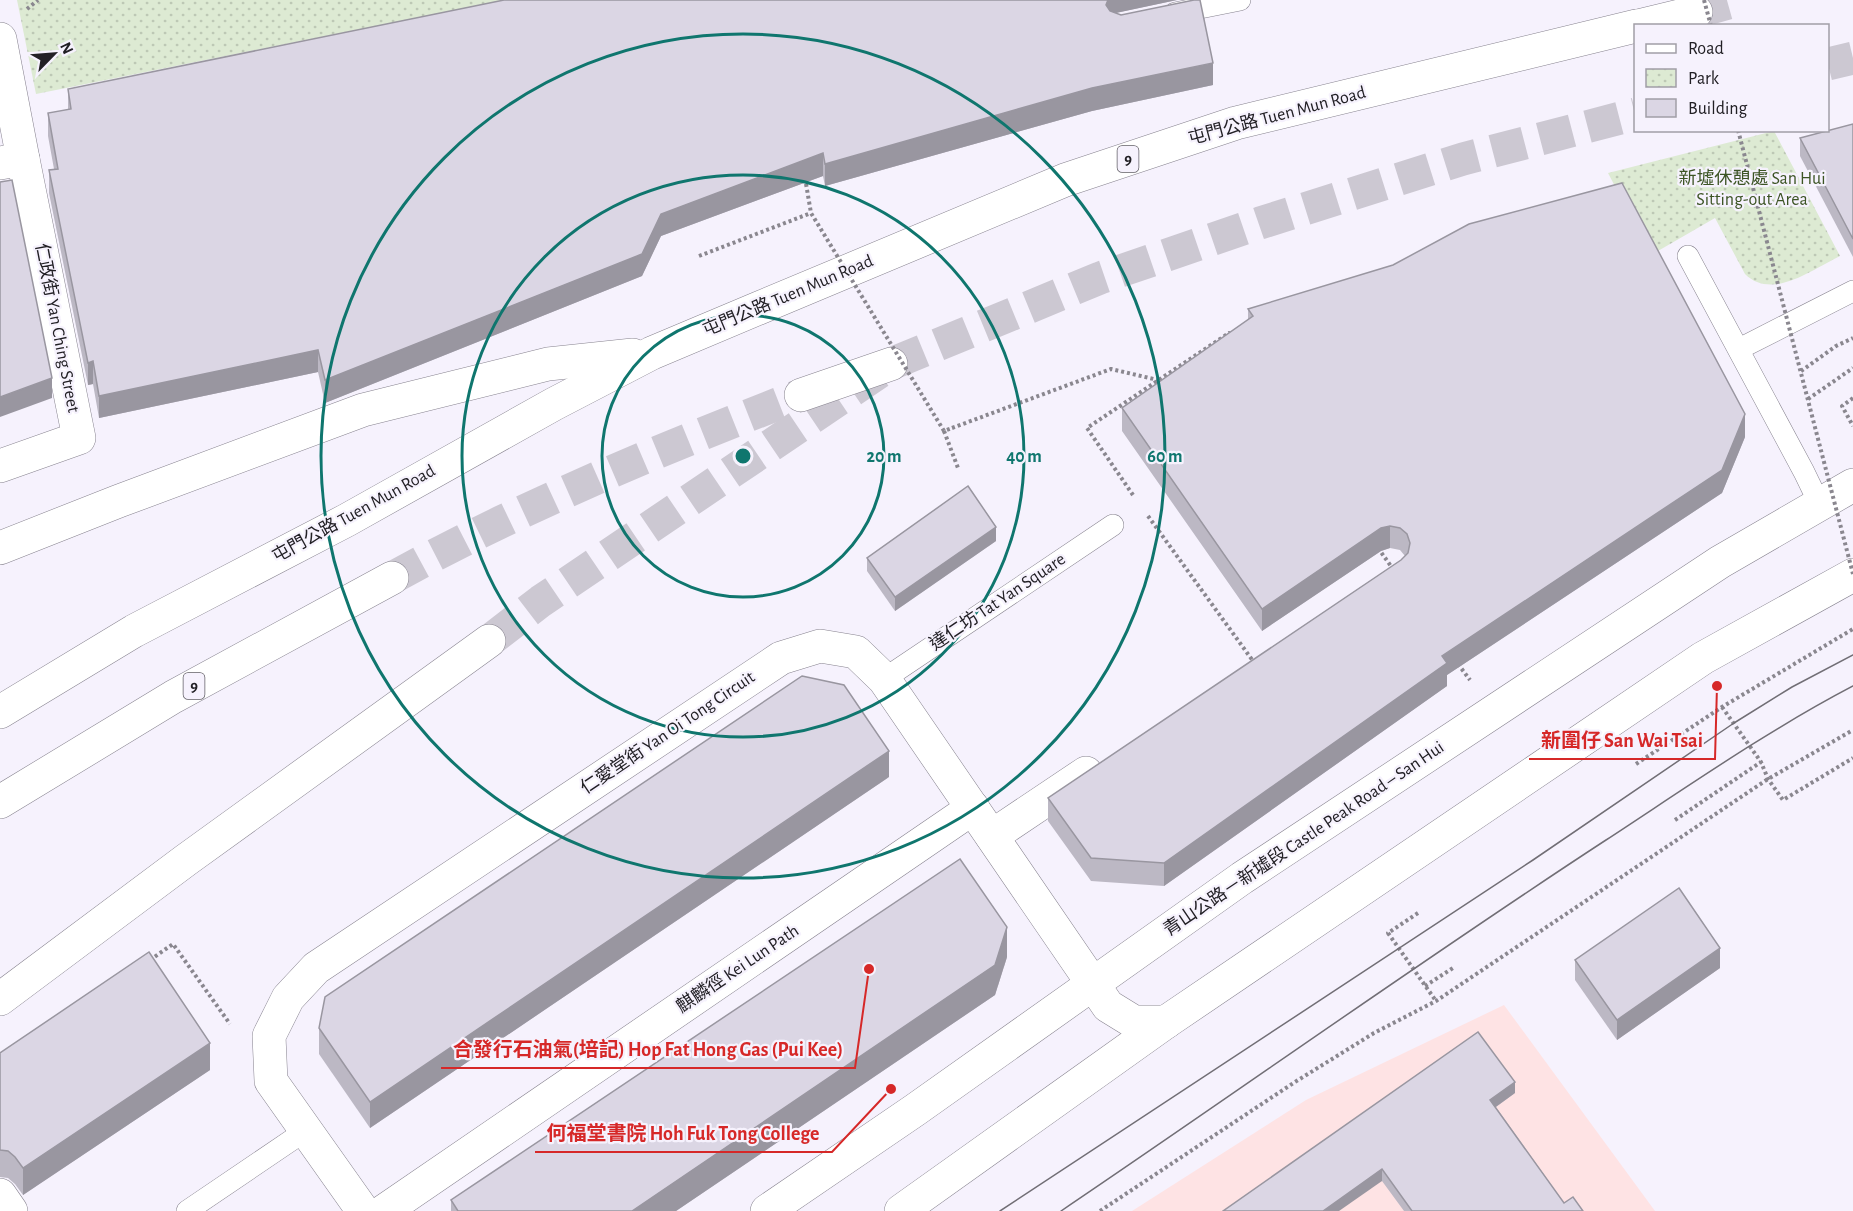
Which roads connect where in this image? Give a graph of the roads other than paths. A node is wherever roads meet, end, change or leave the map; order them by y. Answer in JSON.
{"nodes":[{"id":1,"x":1240,"y":0,"type":"edge"},
{"id":2,"x":1704,"y":12,"type":"tunnel mouth"},
{"id":3,"x":1152,"y":18,"type":"edge"},
{"id":4,"x":1647,"y":24,"type":"edge"},
{"id":5,"x":1634,"y":27,"type":"edge"},
{"id":6,"x":0,"y":39,"type":"edge"},
{"id":7,"x":12,"y":161,"type":"edge"},
{"id":8,"x":1688,"y":256,"type":"dead end"},
{"id":9,"x":1853,"y":291,"type":"edge"},
{"id":10,"x":1739,"y":349,"type":"junction"},
{"id":11,"x":652,"y":353,"type":"junction"},
{"id":12,"x":891,"y":364,"type":"dead end"},
{"id":13,"x":801,"y":395,"type":"tunnel mouth"},
{"id":14,"x":0,"y":466,"type":"edge"},
{"id":15,"x":1853,"y":485,"type":"edge"},
{"id":16,"x":1819,"y":503,"type":"junction"},
{"id":17,"x":1113,"y":525,"type":"dead end"},
{"id":18,"x":0,"y":548,"type":"edge"},
{"id":19,"x":1853,"y":575,"type":"edge"},
{"id":20,"x":392,"y":578,"type":"tunnel mouth"},
{"id":21,"x":489,"y":641,"type":"tunnel mouth"},
{"id":22,"x":884,"y":679,"type":"junction"},
{"id":23,"x":0,"y":712,"type":"edge"},
{"id":24,"x":1109,"y":757,"type":"edge"},
{"id":25,"x":0,"y":801,"type":"edge"},
{"id":26,"x":973,"y":808,"type":"junction"},
{"id":27,"x":992,"y":836,"type":"junction"},
{"id":28,"x":1092,"y":984,"type":"junction"},
{"id":29,"x":0,"y":999,"type":"edge"},
{"id":30,"x":1166,"y":1023,"type":"junction"},
{"id":31,"x":305,"y":1131,"type":"junction"},
{"id":32,"x":0,"y":1195,"type":"edge"},
{"id":33,"x":11,"y":1211,"type":"edge"},
{"id":34,"x":187,"y":1211,"type":"edge"},
{"id":35,"x":363,"y":1211,"type":"edge"},
{"id":36,"x":384,"y":1211,"type":"edge"},
{"id":37,"x":767,"y":1211,"type":"edge"},
{"id":38,"x":901,"y":1211,"type":"edge"}],
"edges":[{"from":1,"to":3,"type":"lane"},
{"from":2,"to":4,"type":"main road","name":"屯門公路 Tuen Mun Road","number":"9"},
{"from":5,"to":11,"type":"main road","name":"屯門公路 Tuen Mun Road","number":"9"},
{"from":6,"to":7,"type":"main road"},
{"from":7,"to":14,"type":"main road","name":"仁政街 Yan Ching Street"},
{"from":8,"to":10,"type":"lane"},
{"from":9,"to":10,"type":"lane"},
{"from":10,"to":16,"type":"lane"},
{"from":11,"to":18,"type":"main road"},
{"from":11,"to":23,"type":"main road","name":"屯門公路 Tuen Mun Road","number":"9"},
{"from":12,"to":13,"type":"main road"},
{"from":15,"to":16,"type":"main road","name":"青山公路－新墟段 Castle Peak Road – San Hui"},
{"from":16,"to":28,"type":"main road","name":"青山公路－新墟段 Castle Peak Road – San Hui"},
{"from":17,"to":22,"type":"lane","name":"達仁坊 Tat Yan Square"},
{"from":19,"to":30,"type":"main road"},
{"from":20,"to":25,"type":"main road","number":"9"},
{"from":21,"to":29,"type":"main road"},
{"from":22,"to":26,"type":"main road","name":"仁愛堂街 Yan Oi Tong Circuit"},
{"from":22,"to":31,"type":"main road","name":"仁愛堂街 Yan Oi Tong Circuit"},
{"from":24,"to":27,"type":"main road"},
{"from":26,"to":27,"type":"main road","name":"仁愛堂街 Yan Oi Tong Circuit"},
{"from":26,"to":36,"type":"main road","name":"麒麟徑 Kei Lun Path"},
{"from":27,"to":28,"type":"main road","name":"仁愛堂街 Yan Oi Tong Circuit"},
{"from":28,"to":30,"type":"main road","name":"仁愛堂街 Yan Oi Tong Circuit"},
{"from":28,"to":37,"type":"main road","name":"青山公路－新墟段 Castle Peak Road – San Hui"},
{"from":30,"to":38,"type":"main road"},
{"from":31,"to":34,"type":"lane"},
{"from":31,"to":35,"type":"main road","name":"仁愛堂街 Yan Oi Tong Circuit"},
{"from":32,"to":33,"type":"main road"}]}
